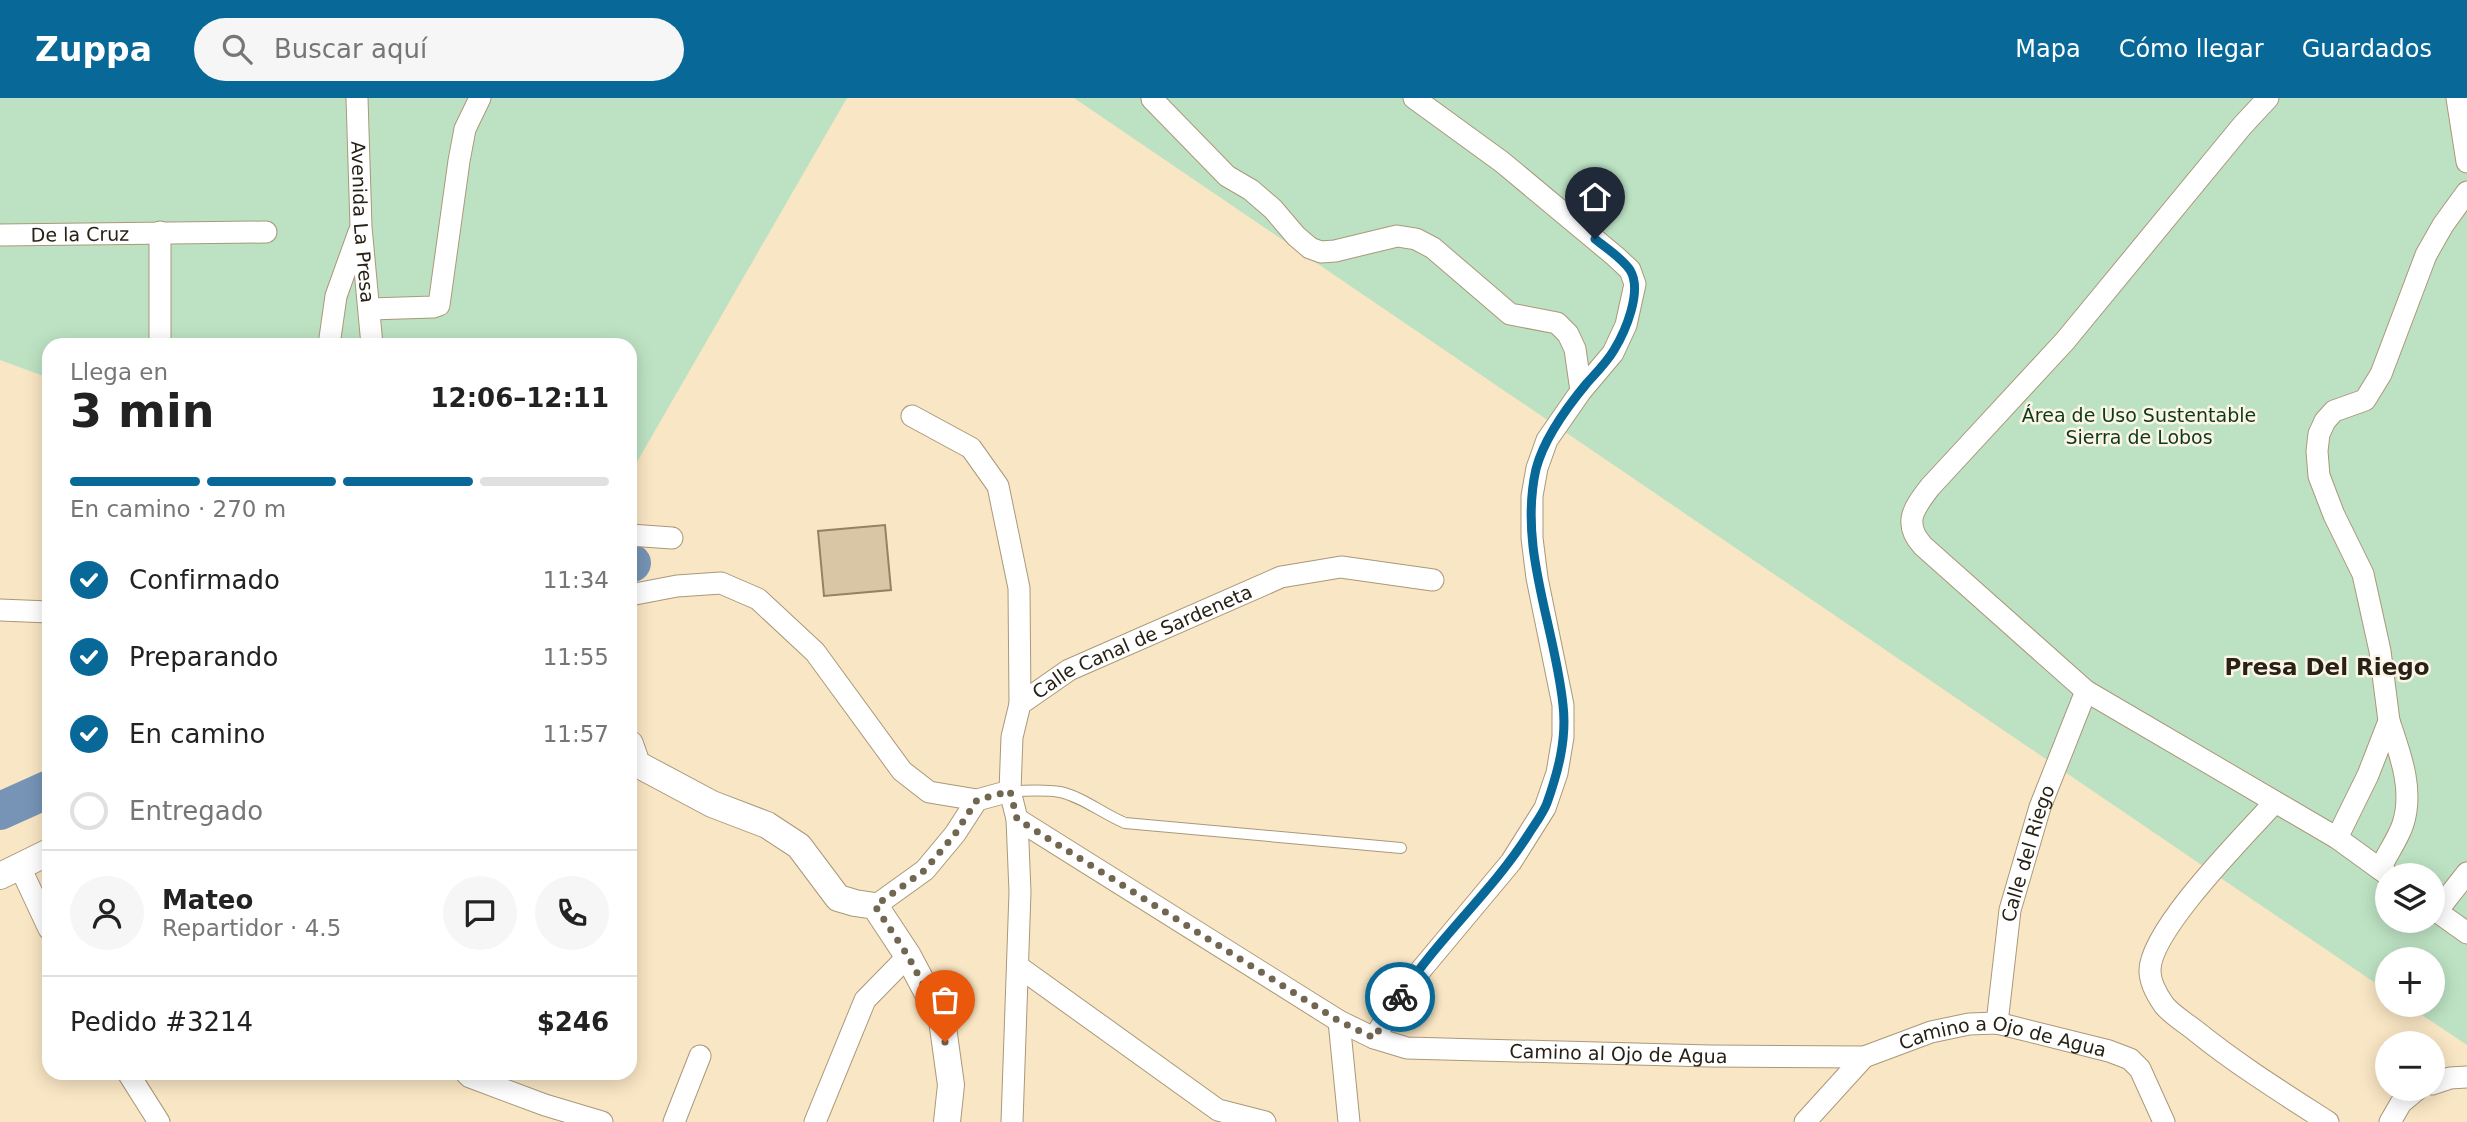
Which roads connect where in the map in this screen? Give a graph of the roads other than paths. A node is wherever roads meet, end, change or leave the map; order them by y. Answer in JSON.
{"nodes":[{"id":1,"x":357,"y":98,"type":"edge"},
{"id":2,"x":480,"y":98,"type":"edge"},
{"id":3,"x":1414,"y":98,"type":"edge"},
{"id":4,"x":2268,"y":98,"type":"edge"},
{"id":5,"x":2458,"y":98,"type":"edge"},
{"id":6,"x":1152,"y":99,"type":"edge"},
{"id":7,"x":2467,"y":162,"type":"edge"},
{"id":8,"x":2467,"y":192,"type":"edge"},
{"id":9,"x":361,"y":227,"type":"junction"},
{"id":10,"x":160,"y":232,"type":"junction"},
{"id":11,"x":266,"y":232,"type":"dead end"},
{"id":12,"x":0,"y":235,"type":"edge"},
{"id":13,"x":370,"y":309,"type":"junction"},
{"id":14,"x":160,"y":338,"type":"edge"},
{"id":15,"x":330,"y":338,"type":"edge"},
{"id":16,"x":372,"y":338,"type":"edge"},
{"id":17,"x":1581,"y":391,"type":"junction"},
{"id":18,"x":912,"y":416,"type":"dead end"},
{"id":19,"x":637,"y":536,"type":"edge"},
{"id":20,"x":672,"y":538,"type":"dead end"},
{"id":21,"x":1433,"y":580,"type":"dead end"},
{"id":22,"x":637,"y":594,"type":"edge"},
{"id":23,"x":0,"y":610,"type":"edge"},
{"id":24,"x":42,"y":612,"type":"edge"},
{"id":25,"x":2086,"y":691,"type":"junction"},
{"id":26,"x":1020,"y":704,"type":"junction"},
{"id":27,"x":2389,"y":721,"type":"junction"},
{"id":28,"x":637,"y":764,"type":"edge"},
{"id":29,"x":1010,"y":791,"type":"junction"},
{"id":30,"x":977,"y":800,"type":"junction"},
{"id":31,"x":2275,"y":802,"type":"junction"},
{"id":32,"x":1017,"y":819,"type":"junction"},
{"id":33,"x":2337,"y":838,"type":"junction"},
{"id":34,"x":1401,"y":848,"type":"dead end"},
{"id":35,"x":42,"y":856,"type":"edge"},
{"id":36,"x":2388,"y":863,"type":"edge"},
{"id":37,"x":2375,"y":865,"type":"edge"},
{"id":38,"x":10,"y":872,"type":"edge"},
{"id":39,"x":2467,"y":873,"type":"edge"},
{"id":40,"x":2445,"y":898,"type":"edge"},
{"id":41,"x":875,"y":906,"type":"junction"},
{"id":42,"x":2445,"y":916,"type":"edge"},
{"id":43,"x":42,"y":919,"type":"edge"},
{"id":44,"x":2467,"y":933,"type":"edge"},
{"id":45,"x":908,"y":956,"type":"junction"},
{"id":46,"x":1019,"y":967,"type":"junction"},
{"id":47,"x":1339,"y":1021,"type":"junction"},
{"id":48,"x":1997,"y":1023,"type":"junction"},
{"id":49,"x":1374,"y":1038,"type":"junction"},
{"id":50,"x":699,"y":1056,"type":"dead end"},
{"id":51,"x":1864,"y":1057,"type":"junction"},
{"id":52,"x":2467,"y":1077,"type":"edge"},
{"id":53,"x":2445,"y":1079,"type":"edge"},
{"id":54,"x":132,"y":1080,"type":"edge"},
{"id":55,"x":476,"y":1080,"type":"edge"},
{"id":56,"x":2403,"y":1101,"type":"edge"},
{"id":57,"x":542,"y":1114,"type":"edge"},
{"id":58,"x":1209,"y":1116,"type":"edge"},
{"id":59,"x":159,"y":1122,"type":"edge"},
{"id":60,"x":602,"y":1122,"type":"edge"},
{"id":61,"x":674,"y":1122,"type":"edge"},
{"id":62,"x":814,"y":1122,"type":"edge"},
{"id":63,"x":947,"y":1122,"type":"edge"},
{"id":64,"x":1012,"y":1122,"type":"edge"},
{"id":65,"x":1265,"y":1122,"type":"edge"},
{"id":66,"x":1349,"y":1122,"type":"edge"},
{"id":67,"x":1805,"y":1122,"type":"edge"},
{"id":68,"x":2164,"y":1122,"type":"edge"},
{"id":69,"x":2328,"y":1122,"type":"edge"},
{"id":70,"x":2390,"y":1122,"type":"edge"}],
"edges":[{"from":1,"to":9,"type":"street","name":"Avenida La Presa"},
{"from":2,"to":13,"type":"street"},
{"from":3,"to":17,"type":"street"},
{"from":4,"to":25,"type":"street"},
{"from":5,"to":7,"type":"street"},
{"from":6,"to":17,"type":"street"},
{"from":8,"to":27,"type":"street"},
{"from":9,"to":13,"type":"street","name":"Avenida La Presa"},
{"from":9,"to":15,"type":"street"},
{"from":10,"to":11,"type":"street","name":"De la Cruz"},
{"from":10,"to":12,"type":"street","name":"De la Cruz"},
{"from":10,"to":14,"type":"street"},
{"from":13,"to":16,"type":"street","name":"Avenida La Presa"},
{"from":17,"to":49,"type":"street"},
{"from":18,"to":26,"type":"street"},
{"from":19,"to":20,"type":"street"},
{"from":21,"to":26,"type":"street","name":"Calle Canal de Sardeneta"},
{"from":22,"to":30,"type":"street"},
{"from":23,"to":24,"type":"street"},
{"from":25,"to":31,"type":"street"},
{"from":25,"to":48,"type":"street","name":"Calle del Riego"},
{"from":26,"to":29,"type":"street","name":"Calle Canal de Sardeneta"},
{"from":27,"to":33,"type":"street"},
{"from":27,"to":36,"type":"street"},
{"from":28,"to":41,"type":"street"},
{"from":29,"to":30,"type":"street"},
{"from":29,"to":32,"type":"street","name":"Calle Canal de Sardeneta"},
{"from":29,"to":34,"type":"lane"},
{"from":30,"to":41,"type":"street"},
{"from":31,"to":33,"type":"street"},
{"from":31,"to":69,"type":"street"},
{"from":32,"to":46,"type":"street","name":"Calle Canal de Sardeneta"},
{"from":32,"to":47,"type":"street","name":"Camino al Ojo de Agua"},
{"from":33,"to":37,"type":"street"},
{"from":35,"to":38,"type":"street"},
{"from":38,"to":43,"type":"street"},
{"from":39,"to":40,"type":"street"},
{"from":41,"to":45,"type":"street"},
{"from":42,"to":44,"type":"street"},
{"from":45,"to":62,"type":"street"},
{"from":45,"to":63,"type":"street"},
{"from":46,"to":58,"type":"street"},
{"from":46,"to":64,"type":"street","name":"Calle Canal de Sardeneta"},
{"from":47,"to":49,"type":"street","name":"Camino al Ojo de Agua"},
{"from":47,"to":66,"type":"street"},
{"from":48,"to":51,"type":"street","name":"Camino a Ojo de Agua"},
{"from":48,"to":68,"type":"street","name":"Camino a Ojo de Agua"},
{"from":49,"to":51,"type":"street","name":"Camino al Ojo de Agua"},
{"from":50,"to":61,"type":"street"},
{"from":51,"to":67,"type":"street"},
{"from":52,"to":53,"type":"street"},
{"from":54,"to":59,"type":"street"},
{"from":55,"to":57,"type":"street"},
{"from":56,"to":70,"type":"street"},
{"from":57,"to":60,"type":"street"},
{"from":58,"to":65,"type":"street"}]}
